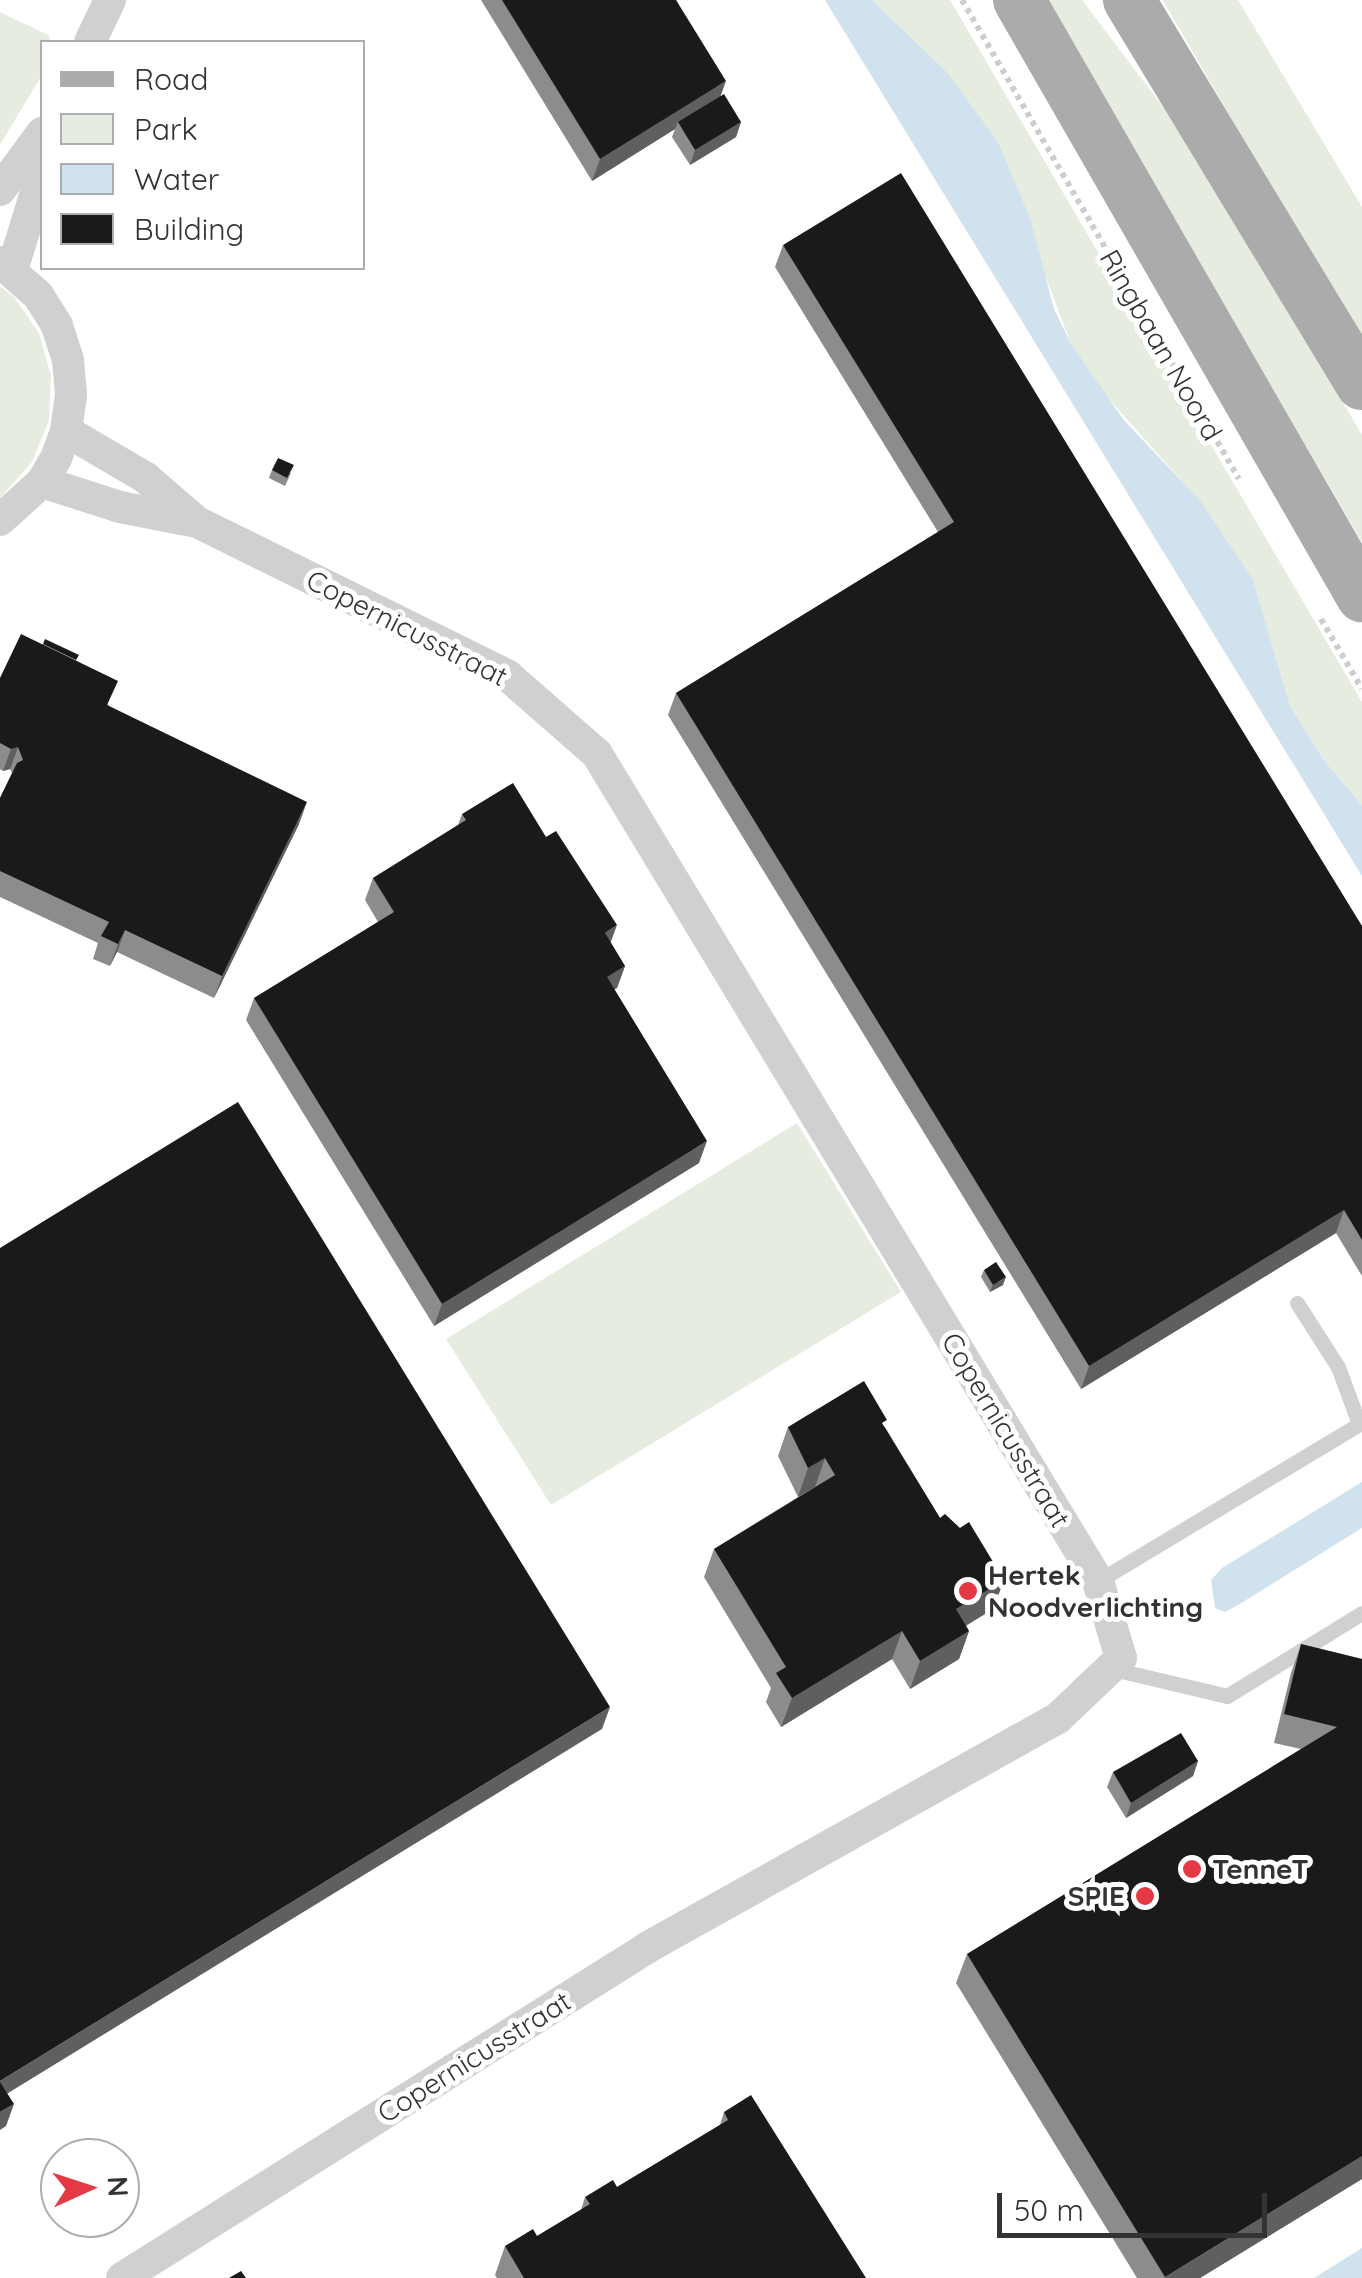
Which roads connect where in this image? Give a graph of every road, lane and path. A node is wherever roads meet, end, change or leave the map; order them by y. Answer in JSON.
{"nodes":[{"id":1,"x":110,"y":0,"type":"edge"},
{"id":2,"x":962,"y":0,"type":"edge"},
{"id":3,"x":1019,"y":0,"type":"edge"},
{"id":4,"x":1129,"y":0,"type":"edge"},
{"id":5,"x":91,"y":40,"type":"edge"},
{"id":6,"x":40,"y":136,"type":"edge"},
{"id":7,"x":40,"y":178,"type":"edge"},
{"id":8,"x":0,"y":190,"type":"edge"},
{"id":9,"x":6,"y":266,"type":"edge"},
{"id":10,"x":1362,"y":384,"type":"edge"},
{"id":11,"x":66,"y":431,"type":"junction"},
{"id":12,"x":42,"y":482,"type":"junction"},
{"id":13,"x":1243,"y":486,"type":"dead end"},
{"id":14,"x":0,"y":520,"type":"edge"},
{"id":15,"x":197,"y":522,"type":"junction"},
{"id":16,"x":1337,"y":600,"type":"edge"},
{"id":17,"x":1362,"y":689,"type":"edge"},
{"id":18,"x":1297,"y":1303,"type":"dead end"},
{"id":19,"x":1098,"y":1581,"type":"junction"},
{"id":20,"x":1362,"y":1613,"type":"edge"},
{"id":21,"x":1110,"y":1668,"type":"junction"},
{"id":22,"x":122,"y":2278,"type":"edge"}],
"edges":[{"from":1,"to":5,"type":"street"},
{"from":2,"to":13,"type":"path","name":"Ringbaan Noord"},
{"from":3,"to":16,"type":"main road","name":"Ringbaan Noord"},
{"from":4,"to":10,"type":"main road"},
{"from":6,"to":8,"type":"street"},
{"from":7,"to":9,"type":"street"},
{"from":9,"to":11,"type":"street"},
{"from":11,"to":12,"type":"street"},
{"from":11,"to":15,"type":"street","name":"Copernicusstraat"},
{"from":12,"to":14,"type":"street"},
{"from":12,"to":15,"type":"street","name":"Copernicusstraat"},
{"from":15,"to":19,"type":"street","name":"Copernicusstraat"},
{"from":16,"to":17,"type":"path"},
{"from":18,"to":19,"type":"lane"},
{"from":19,"to":21,"type":"street","name":"Copernicusstraat"},
{"from":20,"to":21,"type":"lane"},
{"from":21,"to":22,"type":"street","name":"Copernicusstraat"}]}
